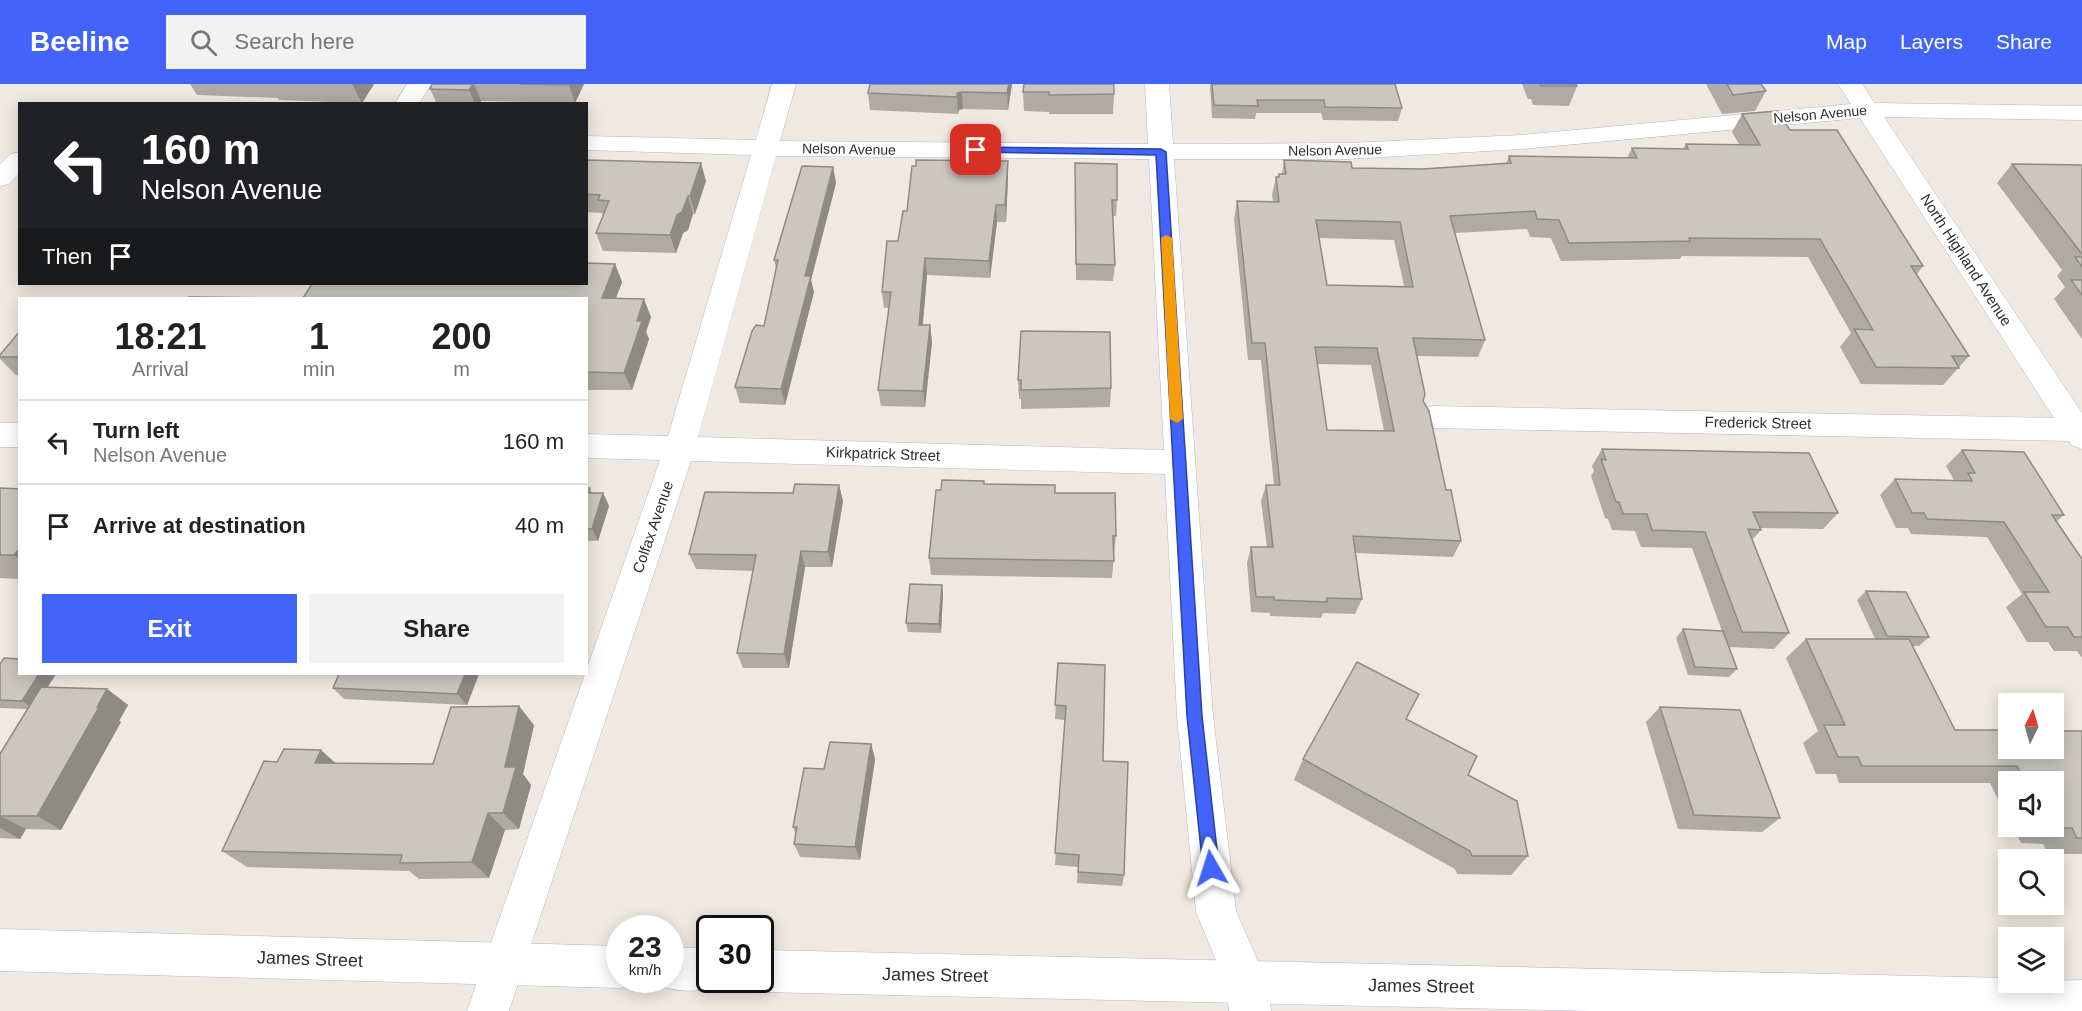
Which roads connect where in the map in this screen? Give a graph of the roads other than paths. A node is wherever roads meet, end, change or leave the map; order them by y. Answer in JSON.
{"nodes":[{"id":1,"x":419,"y":84,"type":"edge"},
{"id":2,"x":784,"y":84,"type":"edge"},
{"id":3,"x":1157,"y":84,"type":"edge"},
{"id":4,"x":1850,"y":84,"type":"edge"},
{"id":5,"x":408,"y":102,"type":"edge"},
{"id":6,"x":1867,"y":110,"type":"junction"},
{"id":7,"x":2082,"y":113,"type":"edge"},
{"id":8,"x":588,"y":143,"type":"edge"},
{"id":9,"x":767,"y":148,"type":"junction"},
{"id":10,"x":1161,"y":152,"type":"junction"},
{"id":11,"x":18,"y":161,"type":"edge"},
{"id":12,"x":0,"y":178,"type":"edge"},
{"id":13,"x":1433,"y":417,"type":"edge"},
{"id":14,"x":2080,"y":432,"type":"edge"},
{"id":15,"x":0,"y":435,"type":"edge"},
{"id":16,"x":18,"y":435,"type":"edge"},
{"id":17,"x":588,"y":446,"type":"edge"},
{"id":18,"x":680,"y":448,"type":"junction"},
{"id":19,"x":1179,"y":462,"type":"junction"},
{"id":20,"x":0,"y":950,"type":"edge"},
{"id":21,"x":505,"y":965,"type":"junction"},
{"id":22,"x":606,"y":967,"type":"edge"},
{"id":23,"x":774,"y":972,"type":"edge"},
{"id":24,"x":1248,"y":996,"type":"edge"},
{"id":25,"x":2060,"y":1004,"type":"edge"},
{"id":26,"x":488,"y":1011,"type":"edge"}],
"edges":[{"from":1,"to":5,"type":"street"},
{"from":2,"to":9,"type":"street","name":"Colfax Avenue"},
{"from":3,"to":10,"type":"street"},
{"from":4,"to":6,"type":"street","name":"North Highland Avenue"},
{"from":6,"to":7,"type":"street","name":"Nelson Avenue"},
{"from":6,"to":10,"type":"street","name":"Nelson Avenue"},
{"from":6,"to":14,"type":"street","name":"North Highland Avenue"},
{"from":8,"to":9,"type":"street","name":"Nelson Avenue"},
{"from":9,"to":10,"type":"street","name":"Nelson Avenue"},
{"from":9,"to":18,"type":"street","name":"Colfax Avenue"},
{"from":10,"to":19,"type":"street"},
{"from":11,"to":12,"type":"street"},
{"from":13,"to":14,"type":"street","name":"Frederick Street"},
{"from":15,"to":16,"type":"street"},
{"from":17,"to":18,"type":"street","name":"Kirkpatrick Street"},
{"from":18,"to":19,"type":"street","name":"Kirkpatrick Street"},
{"from":18,"to":21,"type":"street","name":"Colfax Avenue"},
{"from":19,"to":24,"type":"street"},
{"from":20,"to":21,"type":"street","name":"James Street"},
{"from":21,"to":22,"type":"street","name":"James Street"},
{"from":21,"to":26,"type":"street","name":"Colfax Avenue"},
{"from":23,"to":24,"type":"street","name":"James Street"},
{"from":24,"to":25,"type":"street","name":"James Street"}]}
